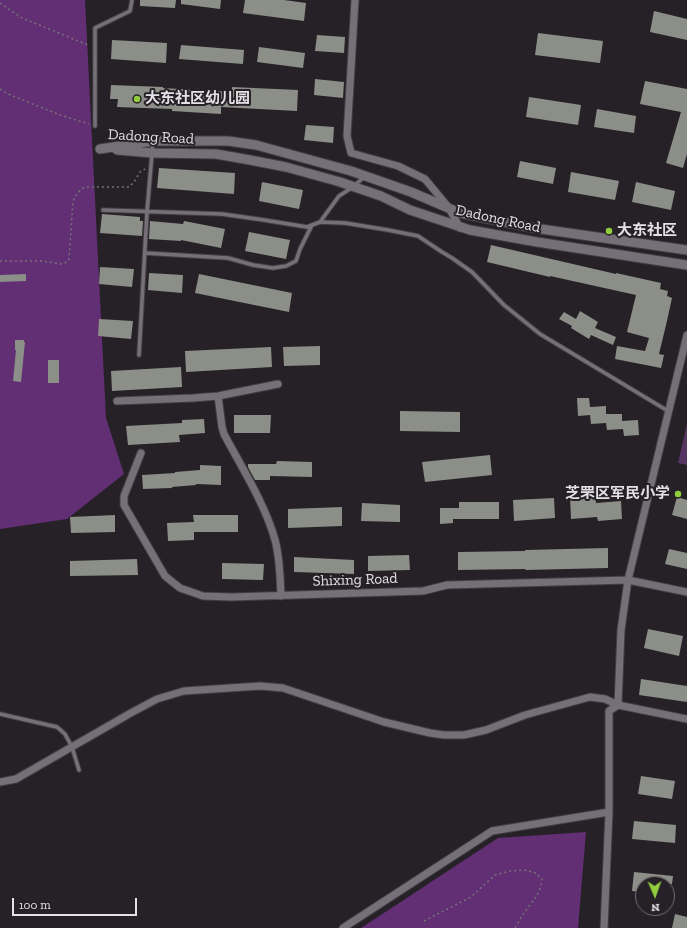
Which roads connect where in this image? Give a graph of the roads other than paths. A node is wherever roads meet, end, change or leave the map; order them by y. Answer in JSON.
{"nodes":[{"id":1,"x":132,"y":0,"type":"edge"},
{"id":2,"x":355,"y":0,"type":"edge"},
{"id":3,"x":95,"y":126,"type":"road end"},
{"id":4,"x":153,"y":141,"type":"junction"},
{"id":5,"x":153,"y":153,"type":"junction"},
{"id":6,"x":365,"y":176,"type":"junction"},
{"id":7,"x":354,"y":187,"type":"junction"},
{"id":8,"x":449,"y":208,"type":"junction"},
{"id":9,"x":103,"y":210,"type":"dead end"},
{"id":10,"x":147,"y":212,"type":"junction"},
{"id":11,"x":320,"y":222,"type":"junction"},
{"id":12,"x":313,"y":225,"type":"junction"},
{"id":13,"x":460,"y":228,"type":"junction"},
{"id":14,"x":687,"y":250,"type":"edge"},
{"id":15,"x":145,"y":253,"type":"junction"},
{"id":16,"x":687,"y":265,"type":"edge"},
{"id":17,"x":687,"y":335,"type":"edge"},
{"id":18,"x":139,"y":355,"type":"dead end"},
{"id":19,"x":278,"y":384,"type":"dead end"},
{"id":20,"x":218,"y":396,"type":"junction"},
{"id":21,"x":117,"y":401,"type":"dead end"},
{"id":22,"x":668,"y":412,"type":"junction"},
{"id":23,"x":141,"y":453,"type":"dead end"},
{"id":24,"x":628,"y":580,"type":"junction"},
{"id":25,"x":687,"y":592,"type":"edge"},
{"id":26,"x":281,"y":596,"type":"junction"},
{"id":27,"x":618,"y":705,"type":"junction"},
{"id":28,"x":0,"y":714,"type":"edge"},
{"id":29,"x":687,"y":720,"type":"edge"},
{"id":30,"x":72,"y":747,"type":"junction"},
{"id":31,"x":79,"y":770,"type":"dead end"},
{"id":32,"x":0,"y":782,"type":"edge"},
{"id":33,"x":609,"y":812,"type":"junction"},
{"id":34,"x":343,"y":928,"type":"edge"},
{"id":35,"x":604,"y":928,"type":"edge"}],
"edges":[{"from":1,"to":3,"type":"lane"},
{"from":2,"to":8,"type":"street"},
{"from":4,"to":5,"type":"lane"},
{"from":4,"to":5,"type":"street","name":"Dadong Road"},
{"from":4,"to":6,"type":"street","name":"Dadong Road"},
{"from":5,"to":7,"type":"street","name":"Dadong Road"},
{"from":5,"to":10,"type":"lane"},
{"from":6,"to":7,"type":"lane"},
{"from":6,"to":8,"type":"street","name":"Dadong Road"},
{"from":7,"to":11,"type":"lane"},
{"from":7,"to":13,"type":"street","name":"Dadong Road"},
{"from":8,"to":13,"type":"street"},
{"from":8,"to":14,"type":"street","name":"Dadong Road"},
{"from":9,"to":10,"type":"lane"},
{"from":10,"to":12,"type":"lane"},
{"from":10,"to":15,"type":"lane"},
{"from":11,"to":12,"type":"lane"},
{"from":11,"to":22,"type":"lane"},
{"from":12,"to":15,"type":"lane"},
{"from":13,"to":16,"type":"street","name":"Dadong Road"},
{"from":15,"to":18,"type":"lane"},
{"from":17,"to":22,"type":"street"},
{"from":19,"to":20,"type":"street"},
{"from":20,"to":21,"type":"street"},
{"from":20,"to":26,"type":"street"},
{"from":22,"to":24,"type":"street"},
{"from":23,"to":26,"type":"street","name":"Shixing Road"},
{"from":24,"to":25,"type":"street","name":"Shixing Road"},
{"from":24,"to":26,"type":"street","name":"Shixing Road"},
{"from":24,"to":27,"type":"street"},
{"from":27,"to":29,"type":"street"},
{"from":27,"to":30,"type":"street"},
{"from":27,"to":33,"type":"street"},
{"from":28,"to":30,"type":"lane"},
{"from":30,"to":31,"type":"lane"},
{"from":30,"to":32,"type":"street"},
{"from":33,"to":34,"type":"street"},
{"from":33,"to":35,"type":"street"}]}
